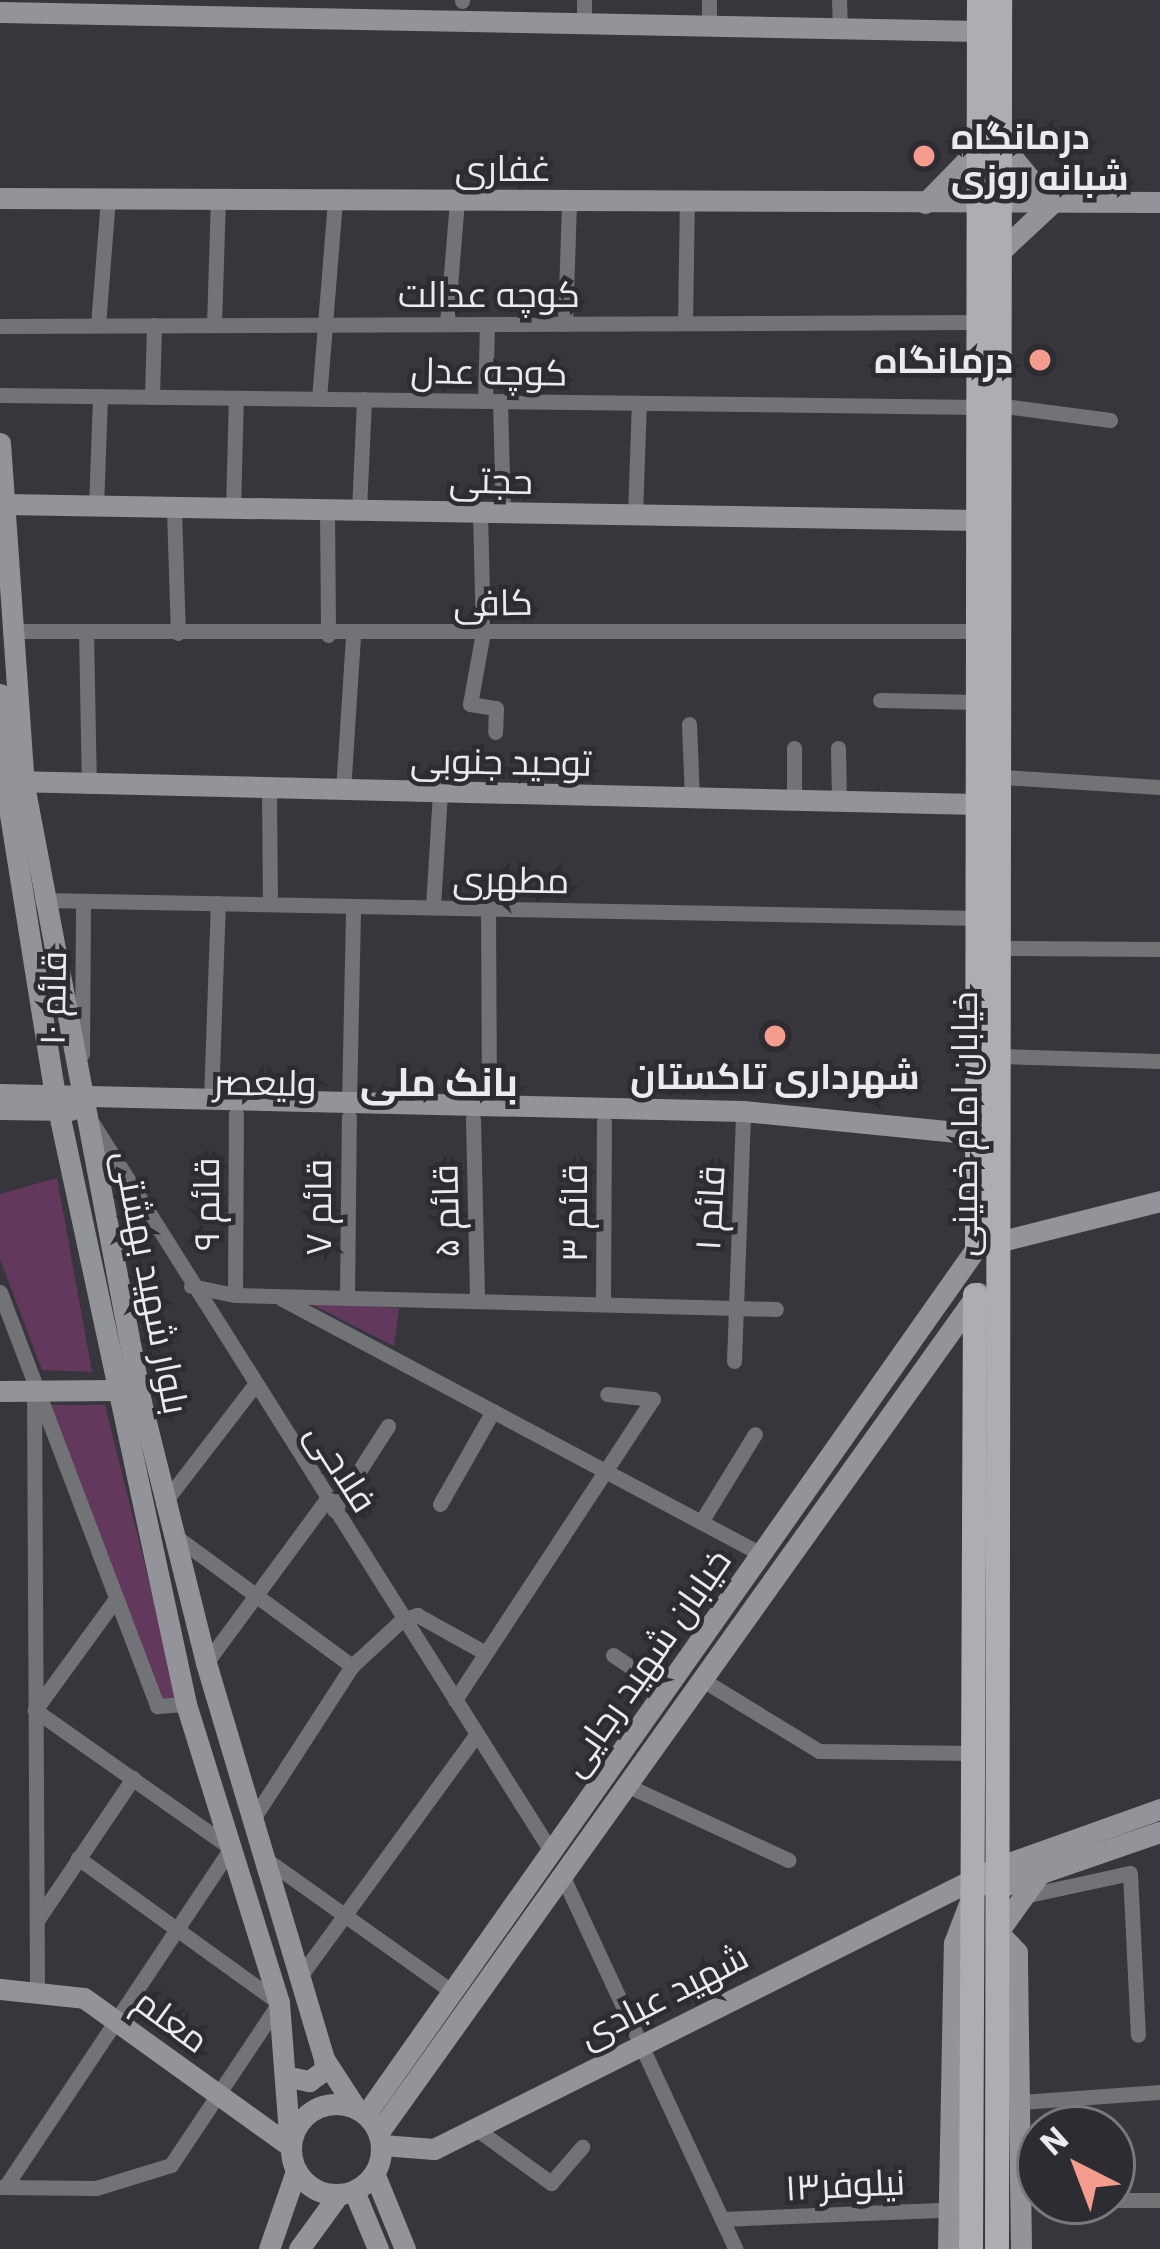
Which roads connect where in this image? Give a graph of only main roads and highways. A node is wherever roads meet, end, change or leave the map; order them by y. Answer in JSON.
{"nodes":[{"id":1,"x":979,"y":0,"type":"edge"},
{"id":2,"x":1000,"y":0,"type":"edge"},
{"id":3,"x":991,"y":406,"type":"junction"},
{"id":4,"x":988,"y":1244,"type":"junction"},
{"id":5,"x":975,"y":1295,"type":"road end"},
{"id":6,"x":987,"y":1512,"type":"junction"},
{"id":7,"x":986,"y":1580,"type":"junction"},
{"id":8,"x":971,"y":2249,"type":"edge"},
{"id":9,"x":997,"y":2249,"type":"edge"}],
"edges":[{"from":1,"to":3,"type":"main road","name":"خیابان امام خمینی"},
{"from":2,"to":3,"type":"main road","name":"خیابان امام خمینی"},
{"from":3,"to":4,"type":"main road","name":"خیابان امام خمینی"},
{"from":3,"to":4,"type":"main road","name":"خیابان امام خمینی"},
{"from":4,"to":6,"type":"main road","name":"خیابان امام خمینی"},
{"from":5,"to":6,"type":"main road","name":"خیابان امام خمینی"},
{"from":6,"to":7,"type":"main road","name":"خیابان امام خمینی"},
{"from":7,"to":8,"type":"main road","name":"خیابان امام خمینی"},
{"from":7,"to":9,"type":"main road","name":"خیابان امام خمینی"}]}
